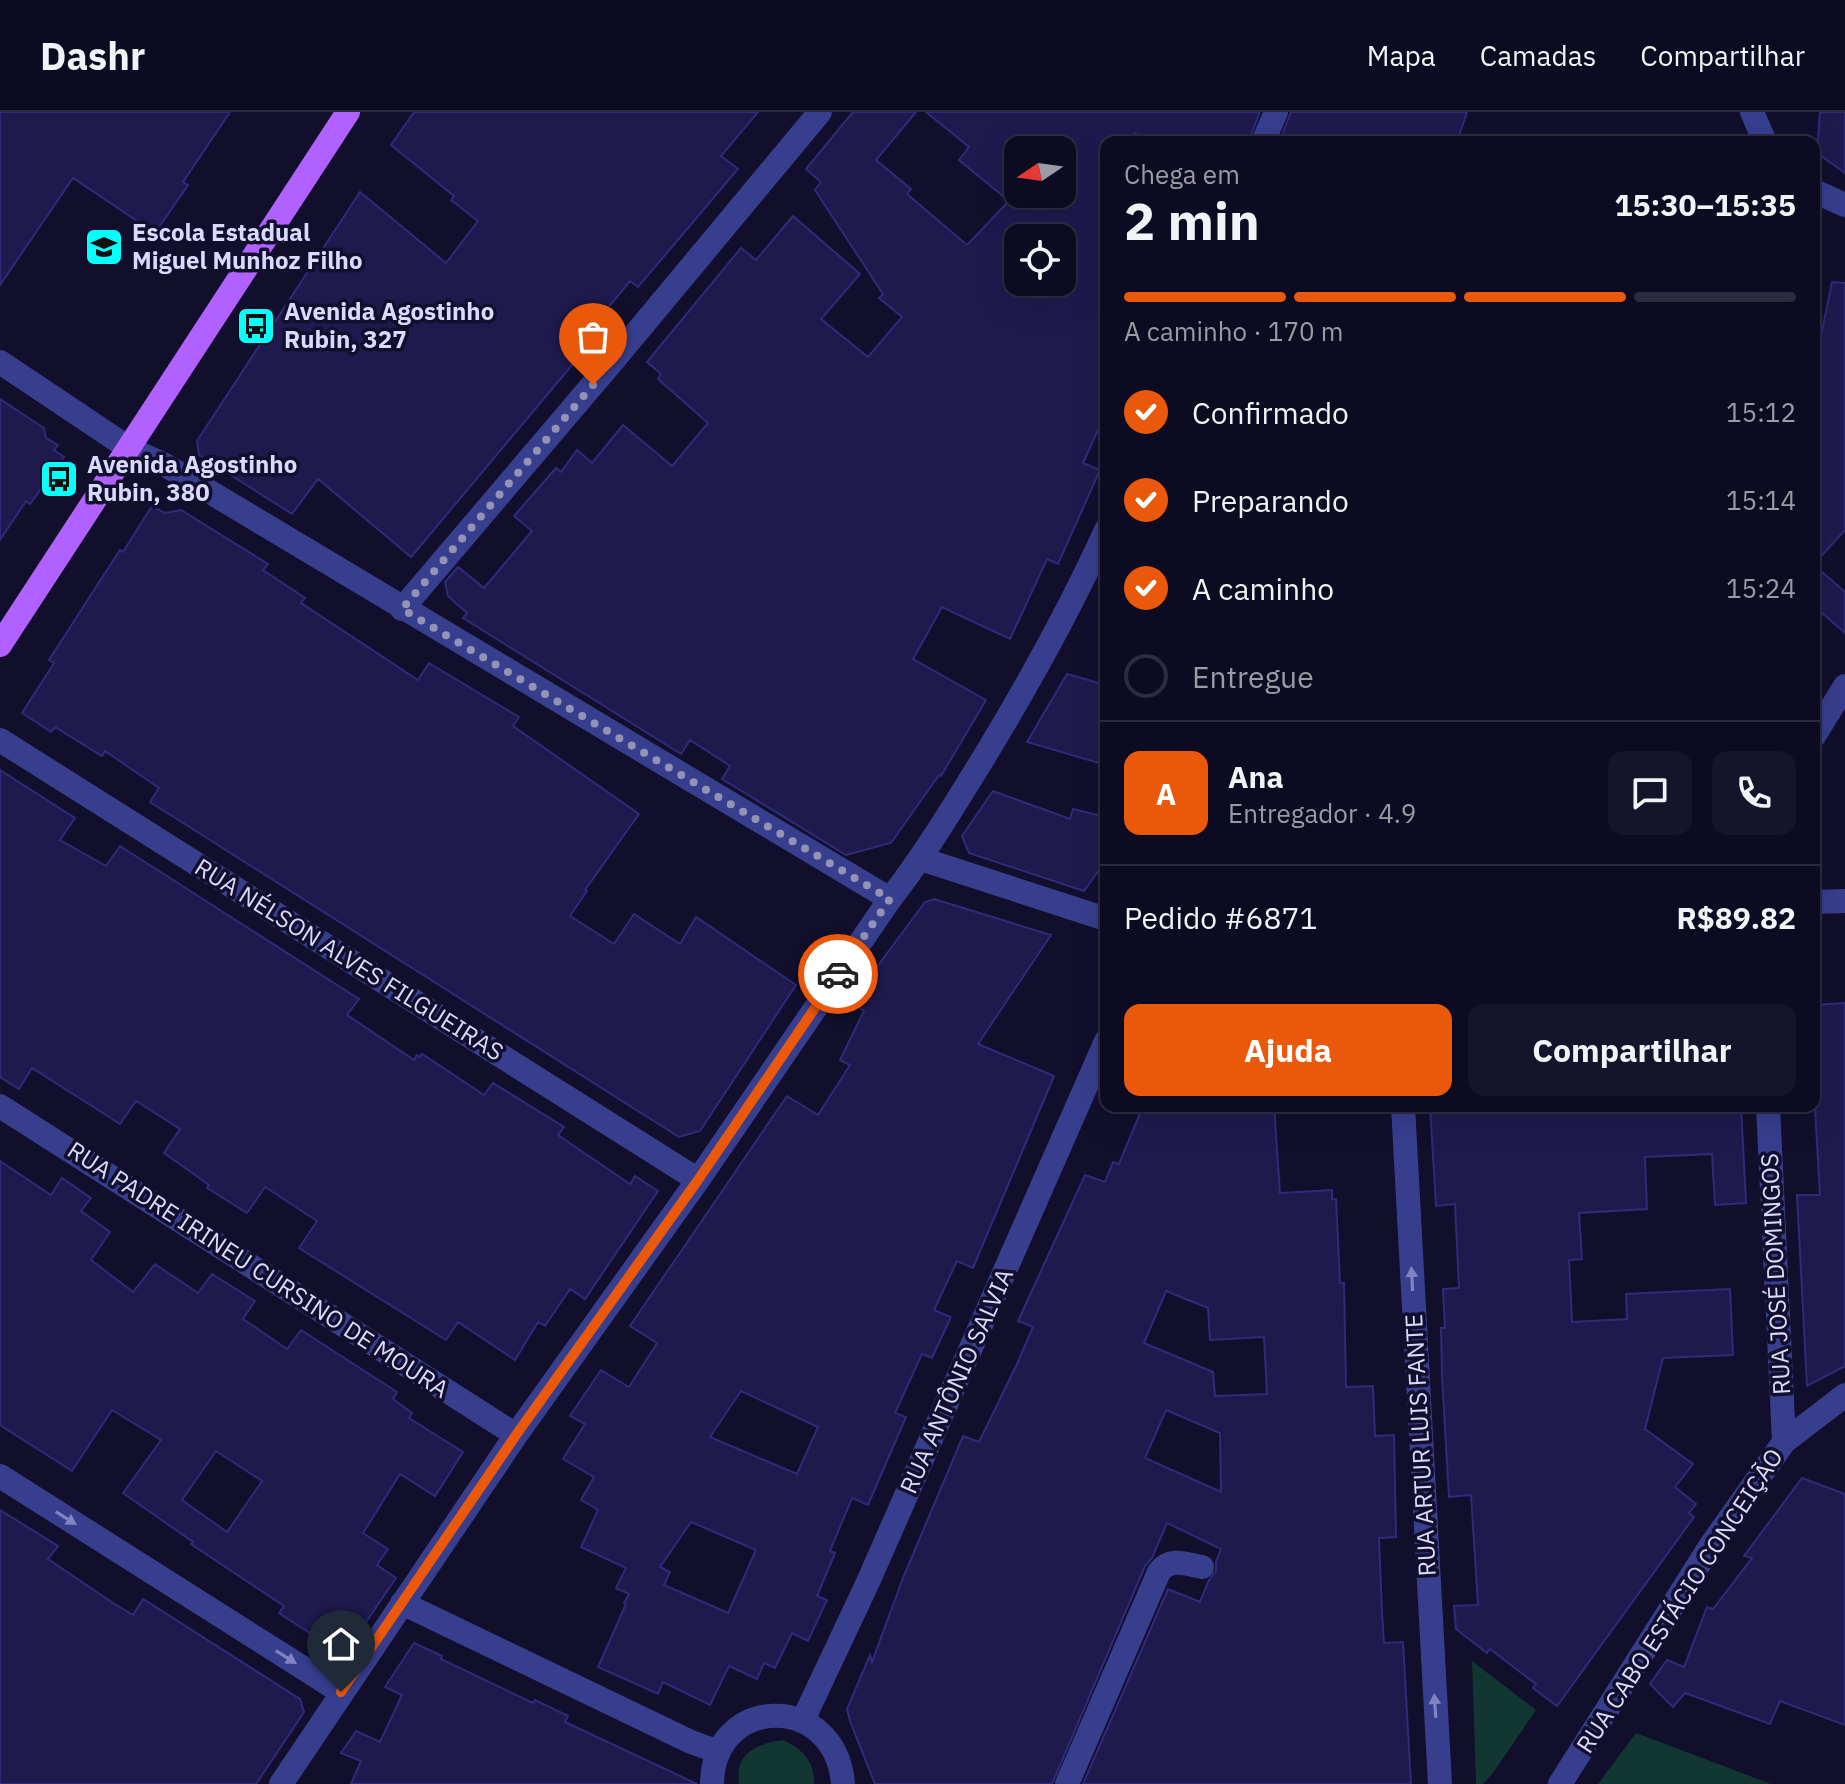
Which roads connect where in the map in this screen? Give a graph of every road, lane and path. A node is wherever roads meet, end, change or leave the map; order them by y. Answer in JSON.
{"nodes":[{"id":1,"x":348,"y":112,"type":"edge"},
{"id":2,"x":820,"y":112,"type":"edge"},
{"id":3,"x":1276,"y":112,"type":"edge"},
{"id":4,"x":1752,"y":112,"type":"edge"},
{"id":5,"x":1266,"y":136,"type":"edge"},
{"id":6,"x":1762,"y":136,"type":"edge"},
{"id":7,"x":1820,"y":194,"type":"edge"},
{"id":8,"x":1845,"y":205,"type":"edge"},
{"id":9,"x":0,"y":362,"type":"edge"},
{"id":10,"x":130,"y":449,"type":"junction"},
{"id":11,"x":1100,"y":544,"type":"edge"},
{"id":12,"x":402,"y":609,"type":"junction"},
{"id":13,"x":0,"y":645,"type":"edge"},
{"id":14,"x":1845,"y":686,"type":"edge"},
{"id":15,"x":1820,"y":726,"type":"edge"},
{"id":16,"x":0,"y":740,"type":"edge"},
{"id":17,"x":921,"y":859,"type":"junction"},
{"id":18,"x":890,"y":899,"type":"junction"},
{"id":19,"x":1845,"y":901,"type":"edge"},
{"id":20,"x":1820,"y":902,"type":"edge"},
{"id":21,"x":1100,"y":917,"type":"edge"},
{"id":22,"x":1100,"y":1055,"type":"edge"},
{"id":23,"x":0,"y":1106,"type":"edge"},
{"id":24,"x":1403,"y":1112,"type":"edge"},
{"id":25,"x":1768,"y":1112,"type":"edge"},
{"id":26,"x":698,"y":1180,"type":"junction"},
{"id":27,"x":1845,"y":1395,"type":"edge"},
{"id":28,"x":516,"y":1435,"type":"junction"},
{"id":29,"x":1784,"y":1442,"type":"junction"},
{"id":30,"x":0,"y":1476,"type":"edge"},
{"id":31,"x":1202,"y":1567,"type":"dead end"},
{"id":32,"x":402,"y":1603,"type":"junction"},
{"id":33,"x":341,"y":1692,"type":"junction"},
{"id":34,"x":803,"y":1720,"type":"junction"},
{"id":35,"x":719,"y":1752,"type":"junction"},
{"id":36,"x":281,"y":1784,"type":"edge"},
{"id":37,"x":712,"y":1784,"type":"edge"},
{"id":38,"x":843,"y":1784,"type":"edge"},
{"id":39,"x":1067,"y":1784,"type":"edge"},
{"id":40,"x":1440,"y":1784,"type":"edge"},
{"id":41,"x":1560,"y":1784,"type":"edge"}],
"edges":[{"from":1,"to":10,"type":"main road"},
{"from":2,"to":12,"type":"street"},
{"from":3,"to":5,"type":"street"},
{"from":4,"to":6,"type":"street"},
{"from":7,"to":8,"type":"street"},
{"from":9,"to":10,"type":"street"},
{"from":10,"to":12,"type":"street"},
{"from":10,"to":13,"type":"main road"},
{"from":11,"to":17,"type":"street"},
{"from":12,"to":18,"type":"street"},
{"from":14,"to":15,"type":"street"},
{"from":16,"to":26,"type":"street","name":"RUA NÉLSON ALVES FILGUEIRAS"},
{"from":17,"to":18,"type":"street"},
{"from":17,"to":21,"type":"street"},
{"from":18,"to":26,"type":"street"},
{"from":19,"to":20,"type":"street"},
{"from":22,"to":34,"type":"street","name":"RUA ANTÔNIO SALVIA"},
{"from":23,"to":28,"type":"street","name":"RUA PADRE IRINEU CURSINO DE MOURA"},
{"from":40,"to":24,"type":"street","name":"RUA ARTUR LUIS FANTE","one_way":true},
{"from":25,"to":29,"type":"street","name":"RUA JOSÉ DOMINGOS"},
{"from":26,"to":28,"type":"street"},
{"from":27,"to":29,"type":"street","name":"RUA CABO ESTÁCIO CONCEIÇÃO"},
{"from":28,"to":32,"type":"street"},
{"from":29,"to":41,"type":"street","name":"RUA CABO ESTÁCIO CONCEIÇÃO"},
{"from":30,"to":33,"type":"street","one_way":true},
{"from":31,"to":39,"type":"street"},
{"from":32,"to":33,"type":"street"},
{"from":32,"to":35,"type":"street"},
{"from":33,"to":36,"type":"street"},
{"from":34,"to":35,"type":"street"},
{"from":34,"to":38,"type":"street"},
{"from":35,"to":37,"type":"street"}]}
